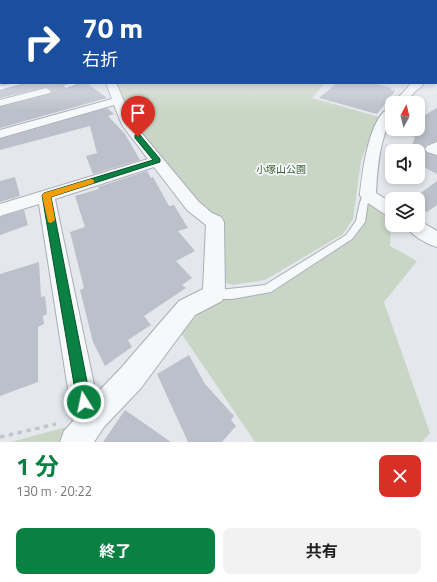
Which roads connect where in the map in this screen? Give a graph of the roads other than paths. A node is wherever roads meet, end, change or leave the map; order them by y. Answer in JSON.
{"nodes":[{"id":1,"x":18,"y":84,"type":"edge"},
{"id":2,"x":73,"y":84,"type":"edge"},
{"id":3,"x":416,"y":85,"type":"edge"},
{"id":4,"x":66,"y":86,"type":"dead end"},
{"id":5,"x":0,"y":88,"type":"edge"},
{"id":6,"x":46,"y":91,"type":"dead end"},
{"id":7,"x":114,"y":92,"type":"edge"},
{"id":8,"x":406,"y":96,"type":"edge"},
{"id":9,"x":0,"y":103,"type":"edge"},
{"id":10,"x":385,"y":118,"type":"edge"},
{"id":11,"x":0,"y":134,"type":"edge"},
{"id":12,"x":437,"y":146,"type":"edge"},
{"id":13,"x":437,"y":151,"type":"edge"},
{"id":14,"x":157,"y":161,"type":"junction"},
{"id":15,"x":46,"y":195,"type":"junction"},
{"id":16,"x":368,"y":195,"type":"junction"},
{"id":17,"x":385,"y":206,"type":"edge"},
{"id":18,"x":0,"y":210,"type":"edge"},
{"id":19,"x":425,"y":232,"type":"edge"},
{"id":20,"x":437,"y":240,"type":"edge"},
{"id":21,"x":214,"y":294,"type":"junction"},
{"id":22,"x":83,"y":428,"type":"edge"}],
"edges":[{"from":1,"to":5,"type":"lane"},
{"from":2,"to":4,"type":"lane"},
{"from":3,"to":8,"type":"street"},
{"from":6,"to":9,"type":"street"},
{"from":7,"to":11,"type":"street"},
{"from":7,"to":14,"type":"street"},
{"from":10,"to":16,"type":"street"},
{"from":12,"to":13,"type":"street"},
{"from":14,"to":15,"type":"street"},
{"from":14,"to":21,"type":"street"},
{"from":15,"to":18,"type":"street"},
{"from":15,"to":22,"type":"street"},
{"from":16,"to":17,"type":"street"},
{"from":16,"to":21,"type":"lane"},
{"from":19,"to":20,"type":"street"},
{"from":21,"to":22,"type":"street"}]}
